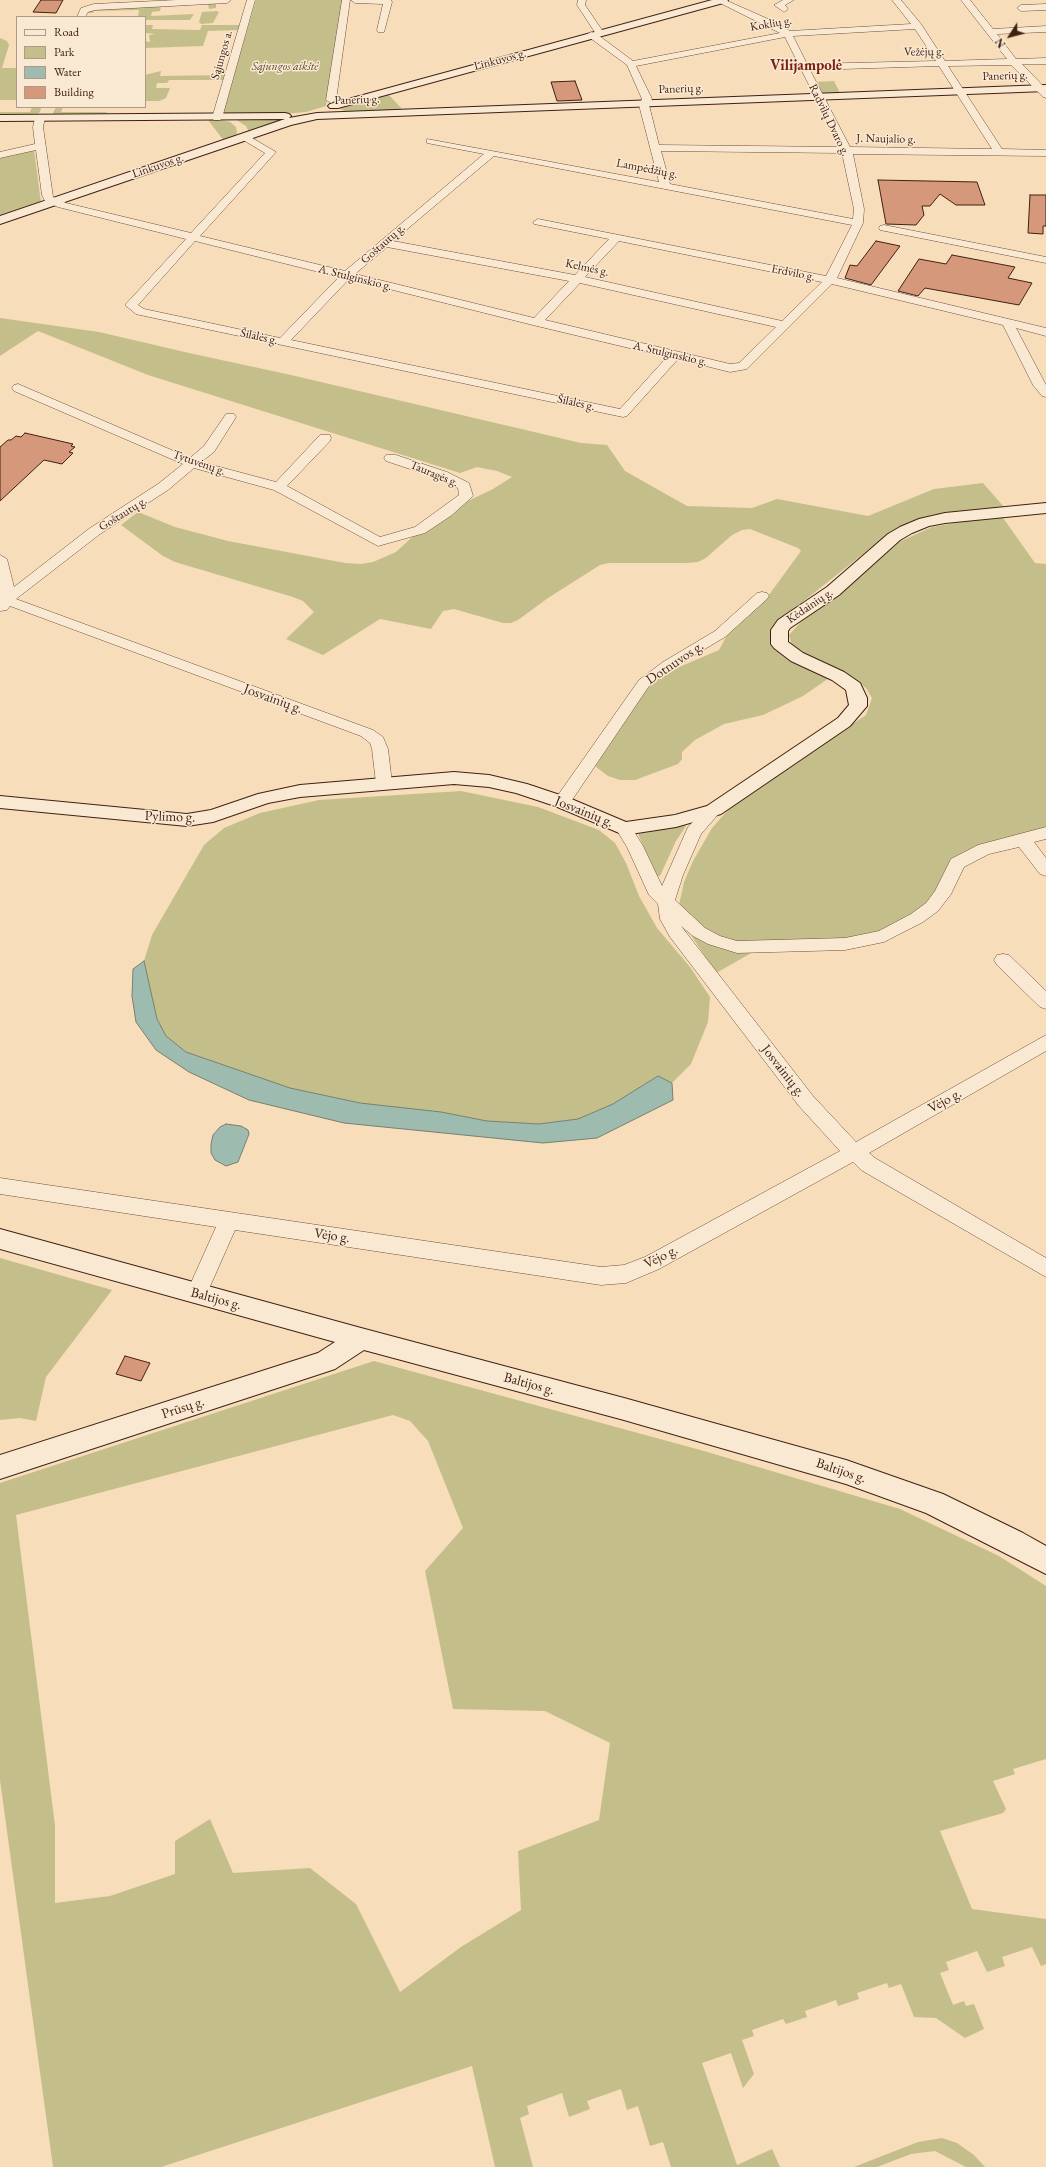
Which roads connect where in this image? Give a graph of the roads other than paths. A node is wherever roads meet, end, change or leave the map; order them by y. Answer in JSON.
{"nodes":[{"id":1,"x":227,"y":0,"type":"edge"},
{"id":2,"x":251,"y":0,"type":"edge"},
{"id":3,"x":346,"y":0,"type":"edge"},
{"id":4,"x":355,"y":0,"type":"edge"},
{"id":5,"x":582,"y":0,"type":"edge"},
{"id":6,"x":720,"y":0,"type":"edge"},
{"id":7,"x":790,"y":0,"type":"edge"},
{"id":8,"x":896,"y":0,"type":"edge"},
{"id":9,"x":964,"y":0,"type":"edge"},
{"id":10,"x":1046,"y":6,"type":"edge"},
{"id":11,"x":1034,"y":7,"type":"junction"},
{"id":12,"x":1021,"y":8,"type":"dead end"},
{"id":13,"x":784,"y":10,"type":"dead end"},
{"id":14,"x":81,"y":16,"type":"edge"},
{"id":15,"x":1042,"y":17,"type":"dead end"},
{"id":16,"x":918,"y":26,"type":"junction"},
{"id":17,"x":1046,"y":29,"type":"edge"},
{"id":18,"x":381,"y":30,"type":"dead end"},
{"id":19,"x":989,"y":32,"type":"junction"},
{"id":20,"x":787,"y":33,"type":"junction"},
{"id":21,"x":595,"y":34,"type":"junction"},
{"id":22,"x":1046,"y":60,"type":"edge"},
{"id":23,"x":1014,"y":62,"type":"junction"},
{"id":24,"x":631,"y":64,"type":"junction"},
{"id":25,"x":942,"y":64,"type":"junction"},
{"id":26,"x":803,"y":67,"type":"junction"},
{"id":27,"x":959,"y":91,"type":"junction"},
{"id":28,"x":1044,"y":91,"type":"edge"},
{"id":29,"x":818,"y":97,"type":"junction"},
{"id":30,"x":645,"y":103,"type":"junction"},
{"id":31,"x":338,"y":106,"type":"junction"},
{"id":32,"x":46,"y":114,"type":"edge"},
{"id":33,"x":317,"y":116,"type":"joint"},
{"id":34,"x":221,"y":117,"type":"junction"},
{"id":35,"x":0,"y":118,"type":"edge"},
{"id":36,"x":243,"y":137,"type":"junction"},
{"id":37,"x":431,"y":142,"type":"dead end"},
{"id":38,"x":40,"y":146,"type":"junction"},
{"id":39,"x":654,"y":148,"type":"junction"},
{"id":40,"x":847,"y":151,"type":"junction"},
{"id":41,"x":491,"y":153,"type":"junction"},
{"id":42,"x":999,"y":153,"type":"junction"},
{"id":43,"x":1046,"y":153,"type":"edge"},
{"id":44,"x":0,"y":155,"type":"edge"},
{"id":45,"x":665,"y":186,"type":"junction"},
{"id":46,"x":54,"y":202,"type":"junction"},
{"id":47,"x":0,"y":220,"type":"edge"},
{"id":48,"x":538,"y":222,"type":"dead end"},
{"id":49,"x":858,"y":223,"type":"junction"},
{"id":50,"x":884,"y":228,"type":"dead end"},
{"id":51,"x":191,"y":237,"type":"junction"},
{"id":52,"x":616,"y":238,"type":"junction"},
{"id":53,"x":384,"y":243,"type":"junction"},
{"id":54,"x":1046,"y":260,"type":"edge"},
{"id":55,"x":346,"y":276,"type":"junction"},
{"id":56,"x":578,"y":279,"type":"junction"},
{"id":57,"x":830,"y":280,"type":"junction"},
{"id":58,"x":536,"y":322,"type":"junction"},
{"id":59,"x":1008,"y":324,"type":"junction"},
{"id":60,"x":784,"y":325,"type":"junction"},
{"id":61,"x":1046,"y":332,"type":"edge"},
{"id":62,"x":283,"y":342,"type":"junction"},
{"id":63,"x":675,"y":355,"type":"junction"},
{"id":64,"x":743,"y":366,"type":"joint"},
{"id":65,"x":18,"y":388,"type":"dead end"},
{"id":66,"x":1046,"y":393,"type":"edge"},
{"id":67,"x":230,"y":417,"type":"dead end"},
{"id":68,"x":325,"y":438,"type":"dead end"},
{"id":69,"x":391,"y":458,"type":"dead end"},
{"id":70,"x":191,"y":463,"type":"junction"},
{"id":71,"x":279,"y":487,"type":"junction"},
{"id":72,"x":1046,"y":508,"type":"edge"},
{"id":73,"x":378,"y":542,"type":"joint"},
{"id":74,"x":0,"y":559,"type":"edge"},
{"id":75,"x":762,"y":596,"type":"dead end"},
{"id":76,"x":3,"y":605,"type":"edge"},
{"id":77,"x":384,"y":783,"type":"junction"},
{"id":78,"x":0,"y":802,"type":"edge"},
{"id":79,"x":562,"y":802,"type":"junction"},
{"id":80,"x":714,"y":810,"type":"junction"},
{"id":81,"x":624,"y":829,"type":"junction"},
{"id":82,"x":1046,"y":833,"type":"edge"},
{"id":83,"x":1023,"y":840,"type":"junction"},
{"id":84,"x":1046,"y":870,"type":"edge"},
{"id":85,"x":666,"y":902,"type":"junction"},
{"id":86,"x":1003,"y":960,"type":"dead end"},
{"id":87,"x":1046,"y":1002,"type":"edge"},
{"id":88,"x":1046,"y":1042,"type":"edge"},
{"id":89,"x":853,"y":1153,"type":"junction"},
{"id":90,"x":0,"y":1186,"type":"edge"},
{"id":91,"x":229,"y":1221,"type":"junction"},
{"id":92,"x":0,"y":1239,"type":"edge"},
{"id":93,"x":1046,"y":1268,"type":"edge"},
{"id":94,"x":197,"y":1294,"type":"junction"},
{"id":95,"x":361,"y":1339,"type":"junction"},
{"id":96,"x":0,"y":1467,"type":"edge"},
{"id":97,"x":1046,"y":1561,"type":"edge"}],
"edges":[{"from":1,"to":14,"type":"street"},
{"from":2,"to":34,"type":"street","name":"Sąjungos a."},
{"from":3,"to":31,"type":"street"},
{"from":4,"to":18,"type":"street"},
{"from":5,"to":21,"type":"street"},
{"from":6,"to":20,"type":"street"},
{"from":6,"to":21,"type":"street","name":"Linkuvos g."},
{"from":7,"to":13,"type":"street"},
{"from":8,"to":16,"type":"street"},
{"from":9,"to":19,"type":"street"},
{"from":10,"to":11,"type":"street"},
{"from":11,"to":12,"type":"street"},
{"from":11,"to":15,"type":"street"},
{"from":16,"to":20,"type":"street","name":"Koklių g."},
{"from":16,"to":25,"type":"street"},
{"from":17,"to":19,"type":"street"},
{"from":19,"to":23,"type":"street"},
{"from":20,"to":24,"type":"street","name":"Koklių g."},
{"from":20,"to":26,"type":"street","name":"Radvilų Dvaro g."},
{"from":21,"to":24,"type":"street"},
{"from":21,"to":31,"type":"street","name":"Linkuvos g."},
{"from":22,"to":23,"type":"street","name":"Vežėjų g."},
{"from":23,"to":25,"type":"street","name":"Vežėjų g."},
{"from":23,"to":28,"type":"street"},
{"from":24,"to":30,"type":"street"},
{"from":25,"to":26,"type":"street","name":"Vežėjų g."},
{"from":25,"to":27,"type":"street"},
{"from":26,"to":29,"type":"street","name":"Radvilų Dvaro g."},
{"from":27,"to":28,"type":"street","name":"Panerių g."},
{"from":27,"to":29,"type":"street","name":"Panerių g."},
{"from":27,"to":42,"type":"street"},
{"from":29,"to":30,"type":"street","name":"Panerių g."},
{"from":29,"to":40,"type":"street","name":"Radvilų Dvaro g."},
{"from":30,"to":31,"type":"street","name":"Panerių g."},
{"from":30,"to":39,"type":"street"},
{"from":31,"to":33,"type":"street","name":"Panerių g."},
{"from":31,"to":34,"type":"street","name":"Linkuvos g."},
{"from":32,"to":34,"type":"street"},
{"from":32,"to":35,"type":"street"},
{"from":32,"to":38,"type":"street"},
{"from":33,"to":36,"type":"street","name":"Linkuvos g."},
{"from":34,"to":36,"type":"street"},
{"from":36,"to":46,"type":"street","name":"Linkuvos g."},
{"from":36,"to":51,"type":"street","name":"Šilalės g."},
{"from":37,"to":41,"type":"street","name":"Lampėdžių g."},
{"from":38,"to":44,"type":"street"},
{"from":38,"to":46,"type":"street"},
{"from":39,"to":40,"type":"street","name":"J. Naujalio g."},
{"from":39,"to":45,"type":"street"},
{"from":40,"to":42,"type":"street","name":"J. Naujalio g."},
{"from":40,"to":49,"type":"street","name":"Radvilų Dvaro g."},
{"from":41,"to":45,"type":"street","name":"Lampėdžių g."},
{"from":41,"to":53,"type":"street","name":"Goštautų g."},
{"from":42,"to":43,"type":"street","name":"J. Naujalio g."},
{"from":45,"to":49,"type":"street","name":"Lampėdžių g."},
{"from":46,"to":47,"type":"street","name":"Linkuvos g."},
{"from":46,"to":51,"type":"street","name":"A. Stulginskio g."},
{"from":48,"to":52,"type":"street","name":"Erdvilo g."},
{"from":49,"to":57,"type":"street","name":"Radvilų Dvaro g."},
{"from":50,"to":54,"type":"street"},
{"from":51,"to":55,"type":"street","name":"A. Stulginskio g."},
{"from":51,"to":62,"type":"street","name":"Šilalės g."},
{"from":52,"to":56,"type":"street"},
{"from":52,"to":57,"type":"street","name":"Erdvilo g."},
{"from":53,"to":55,"type":"street","name":"Goštautų g."},
{"from":53,"to":56,"type":"street","name":"Kelmės g."},
{"from":55,"to":58,"type":"street","name":"A. Stulginskio g."},
{"from":55,"to":62,"type":"street","name":"Goštautų g."},
{"from":56,"to":58,"type":"street"},
{"from":56,"to":60,"type":"street","name":"Kelmės g."},
{"from":57,"to":59,"type":"street","name":"Erdvilo g."},
{"from":57,"to":60,"type":"street","name":"Radvilų Dvaro g."},
{"from":58,"to":63,"type":"street","name":"A. Stulginskio g."},
{"from":59,"to":61,"type":"street","name":"Erdvilo g."},
{"from":59,"to":66,"type":"street"},
{"from":60,"to":64,"type":"street","name":"Radvilų Dvaro g."},
{"from":62,"to":63,"type":"street","name":"Šilalės g."},
{"from":63,"to":64,"type":"street","name":"A. Stulginskio g."},
{"from":65,"to":70,"type":"street","name":"Tytuvėnų g."},
{"from":67,"to":70,"type":"street","name":"Goštautų g."},
{"from":68,"to":71,"type":"street"},
{"from":69,"to":73,"type":"street","name":"Tauragės g."},
{"from":70,"to":71,"type":"street","name":"Tytuvėnų g."},
{"from":70,"to":76,"type":"street","name":"Goštautų g."},
{"from":71,"to":73,"type":"street","name":"Tytuvėnų g."},
{"from":72,"to":80,"type":"street","name":"Kėdainių g."},
{"from":74,"to":76,"type":"street"},
{"from":75,"to":79,"type":"street","name":"Dotnuvos g."},
{"from":76,"to":77,"type":"street","name":"Josvainių g."},
{"from":77,"to":78,"type":"street","name":"Pylimo g."},
{"from":77,"to":79,"type":"street","name":"Josvainių g."},
{"from":79,"to":81,"type":"street","name":"Josvainių g."},
{"from":80,"to":81,"type":"street"},
{"from":80,"to":85,"type":"street"},
{"from":81,"to":85,"type":"street","name":"Josvainių g."},
{"from":82,"to":83,"type":"street"},
{"from":83,"to":84,"type":"street"},
{"from":83,"to":85,"type":"street"},
{"from":85,"to":89,"type":"street","name":"Josvainių g."},
{"from":86,"to":87,"type":"street"},
{"from":88,"to":89,"type":"street","name":"Vėjo g."},
{"from":89,"to":91,"type":"street","name":"Vėjo g."},
{"from":89,"to":93,"type":"street","name":"Josvainių g."},
{"from":90,"to":91,"type":"street","name":"Vėjo g."},
{"from":91,"to":94,"type":"street"},
{"from":92,"to":94,"type":"street","name":"Baltijos g."},
{"from":94,"to":95,"type":"street","name":"Baltijos g."},
{"from":95,"to":96,"type":"street","name":"Prūsų g."},
{"from":95,"to":97,"type":"street","name":"Baltijos g."}]}
